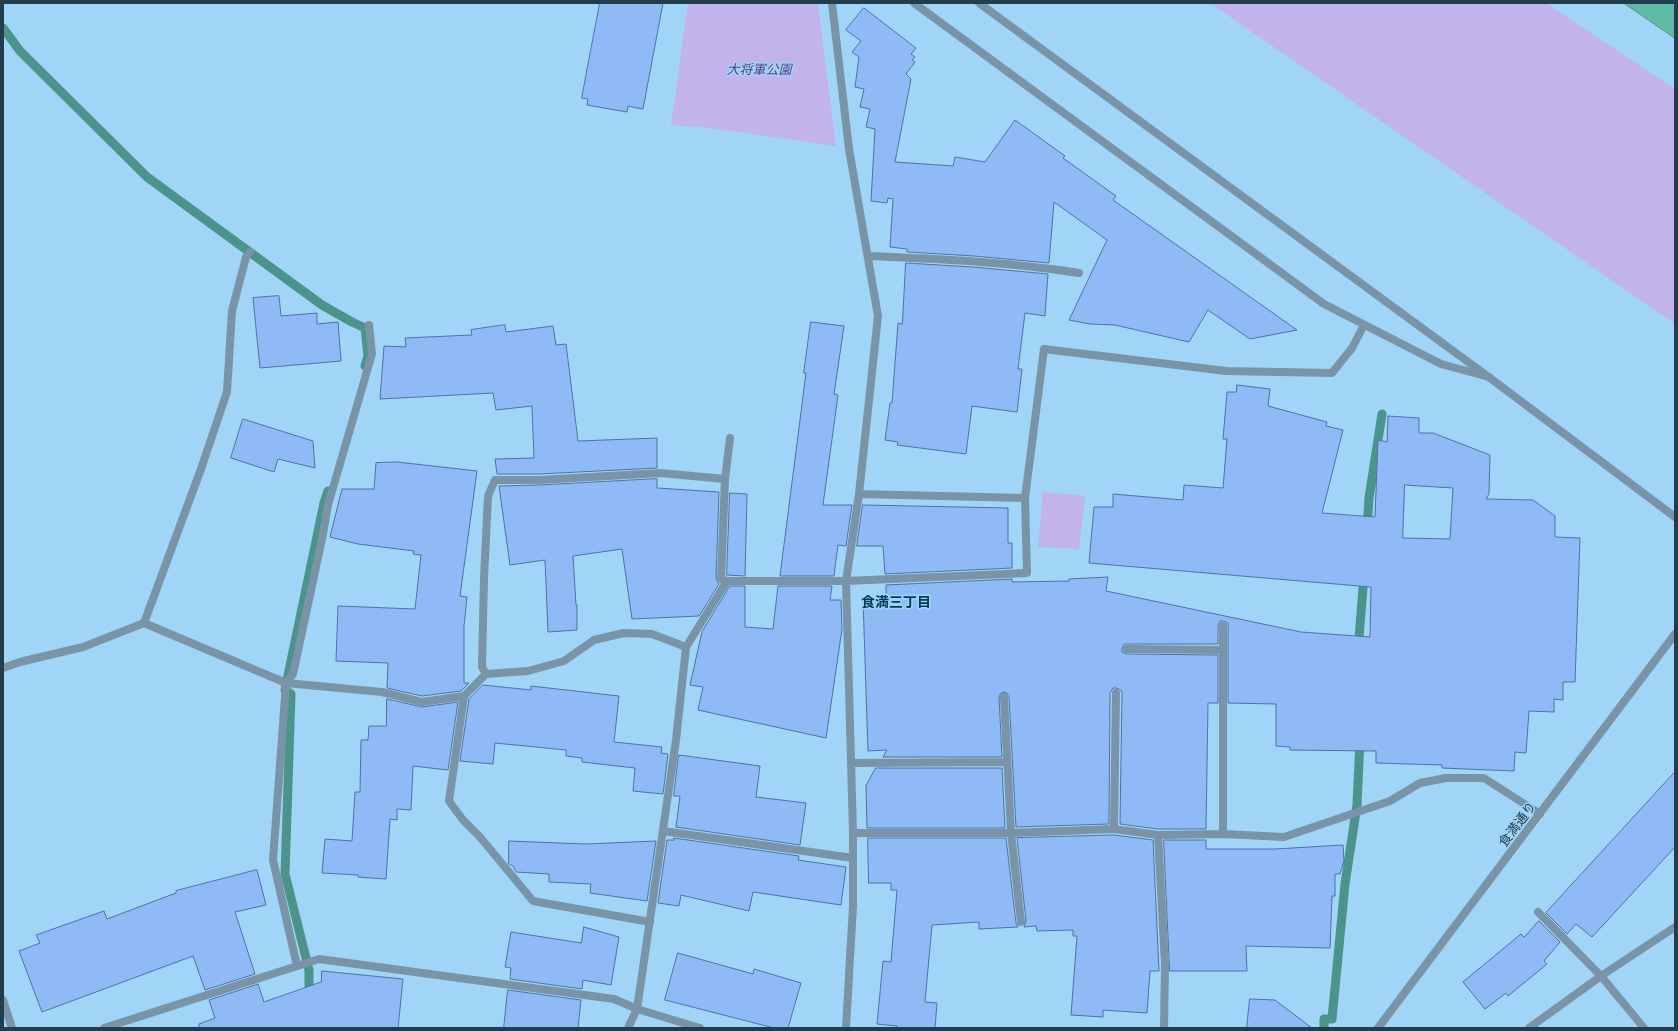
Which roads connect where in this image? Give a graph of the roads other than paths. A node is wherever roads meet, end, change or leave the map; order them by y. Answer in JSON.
{"nodes":[{"id":1,"x":832,"y":3,"type":"edge"},
{"id":2,"x":914,"y":3,"type":"edge"},
{"id":3,"x":979,"y":3,"type":"edge"},
{"id":4,"x":250,"y":252,"type":"dead end"},
{"id":5,"x":868,"y":256,"type":"junction"},
{"id":6,"x":1079,"y":273,"type":"dead end"},
{"id":7,"x":370,"y":325,"type":"dead end"},
{"id":8,"x":1364,"y":325,"type":"junction"},
{"id":9,"x":1490,"y":378,"type":"junction"},
{"id":10,"x":730,"y":438,"type":"dead end"},
{"id":11,"x":725,"y":479,"type":"junction"},
{"id":12,"x":859,"y":494,"type":"junction"},
{"id":13,"x":1025,"y":498,"type":"junction"},
{"id":14,"x":1675,"y":518,"type":"edge"},
{"id":15,"x":727,"y":581,"type":"junction"},
{"id":16,"x":846,"y":581,"type":"junction"},
{"id":17,"x":144,"y":623,"type":"junction"},
{"id":18,"x":1223,"y":626,"type":"dead end"},
{"id":19,"x":1675,"y":634,"type":"edge"},
{"id":20,"x":686,"y":647,"type":"junction"},
{"id":21,"x":1127,"y":649,"type":"dead end"},
{"id":22,"x":1223,"y":650,"type":"junction"},
{"id":23,"x":3,"y":668,"type":"edge"},
{"id":24,"x":486,"y":674,"type":"junction"},
{"id":25,"x":286,"y":683,"type":"junction"},
{"id":26,"x":1116,"y":693,"type":"dead end"},
{"id":27,"x":464,"y":696,"type":"junction"},
{"id":28,"x":1004,"y":697,"type":"dead end"},
{"id":29,"x":1007,"y":762,"type":"junction"},
{"id":30,"x":851,"y":763,"type":"junction"},
{"id":31,"x":1540,"y":814,"type":"junction"},
{"id":32,"x":1114,"y":829,"type":"junction"},
{"id":33,"x":662,"y":831,"type":"junction"},
{"id":34,"x":854,"y":833,"type":"junction"},
{"id":35,"x":1011,"y":833,"type":"junction"},
{"id":36,"x":1223,"y":834,"type":"junction"},
{"id":37,"x":1158,"y":835,"type":"junction"},
{"id":38,"x":853,"y":858,"type":"junction"},
{"id":39,"x":1538,"y":912,"type":"dead end"},
{"id":40,"x":650,"y":922,"type":"junction"},
{"id":41,"x":1021,"y":922,"type":"dead end"},
{"id":42,"x":1675,"y":927,"type":"edge"},
{"id":43,"x":297,"y":966,"type":"junction"},
{"id":44,"x":1601,"y":976,"type":"junction"},
{"id":45,"x":3,"y":1000,"type":"edge"},
{"id":46,"x":637,"y":1009,"type":"junction"},
{"id":47,"x":12,"y":1028,"type":"edge"},
{"id":48,"x":104,"y":1028,"type":"edge"},
{"id":49,"x":628,"y":1028,"type":"edge"},
{"id":50,"x":700,"y":1028,"type":"edge"},
{"id":51,"x":846,"y":1028,"type":"edge"},
{"id":52,"x":1164,"y":1028,"type":"edge"},
{"id":53,"x":1378,"y":1028,"type":"edge"},
{"id":54,"x":1529,"y":1028,"type":"edge"},
{"id":55,"x":1644,"y":1028,"type":"edge"}],
"edges":[{"from":1,"to":5,"type":"street"},
{"from":2,"to":8,"type":"street"},
{"from":3,"to":9,"type":"street"},
{"from":4,"to":17,"type":"street"},
{"from":5,"to":6,"type":"street"},
{"from":5,"to":12,"type":"street"},
{"from":7,"to":25,"type":"street"},
{"from":8,"to":9,"type":"street"},
{"from":8,"to":13,"type":"street"},
{"from":9,"to":14,"type":"street"},
{"from":10,"to":11,"type":"street"},
{"from":11,"to":15,"type":"street"},
{"from":11,"to":24,"type":"street"},
{"from":12,"to":13,"type":"street"},
{"from":12,"to":16,"type":"street"},
{"from":13,"to":16,"type":"street"},
{"from":15,"to":16,"type":"street"},
{"from":15,"to":20,"type":"street"},
{"from":16,"to":30,"type":"street"},
{"from":17,"to":23,"type":"street"},
{"from":17,"to":25,"type":"street"},
{"from":18,"to":22,"type":"street"},
{"from":19,"to":31,"type":"street","name":"食満通り"},
{"from":20,"to":24,"type":"street"},
{"from":20,"to":33,"type":"street"},
{"from":21,"to":22,"type":"street"},
{"from":22,"to":36,"type":"street"},
{"from":24,"to":27,"type":"street"},
{"from":25,"to":27,"type":"street"},
{"from":25,"to":43,"type":"street"},
{"from":26,"to":32,"type":"street"},
{"from":27,"to":40,"type":"street"},
{"from":28,"to":29,"type":"street"},
{"from":29,"to":30,"type":"street"},
{"from":29,"to":35,"type":"street"},
{"from":30,"to":34,"type":"street"},
{"from":31,"to":36,"type":"street"},
{"from":31,"to":53,"type":"street","name":"食満通り"},
{"from":32,"to":35,"type":"street"},
{"from":32,"to":37,"type":"street"},
{"from":33,"to":38,"type":"street"},
{"from":33,"to":40,"type":"street"},
{"from":34,"to":35,"type":"street"},
{"from":34,"to":38,"type":"street"},
{"from":35,"to":41,"type":"street"},
{"from":36,"to":37,"type":"street"},
{"from":37,"to":52,"type":"street"},
{"from":38,"to":51,"type":"street"},
{"from":39,"to":44,"type":"street"},
{"from":40,"to":46,"type":"street"},
{"from":42,"to":44,"type":"street"},
{"from":43,"to":46,"type":"street"},
{"from":43,"to":48,"type":"street"},
{"from":44,"to":54,"type":"street"},
{"from":44,"to":55,"type":"street"},
{"from":45,"to":47,"type":"street"},
{"from":46,"to":49,"type":"street"},
{"from":46,"to":50,"type":"street"}]}
